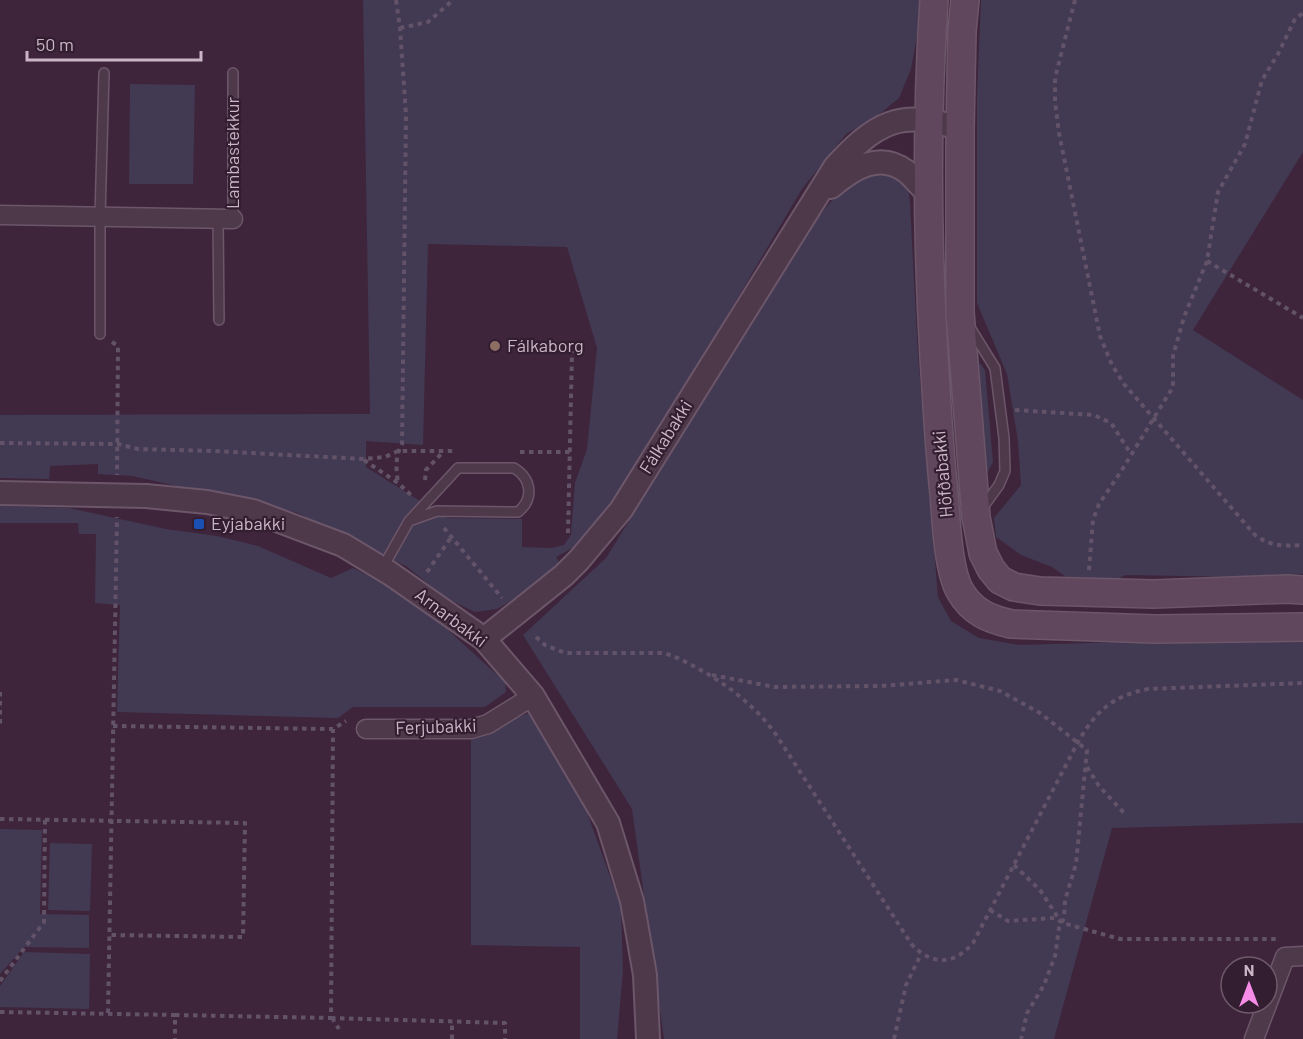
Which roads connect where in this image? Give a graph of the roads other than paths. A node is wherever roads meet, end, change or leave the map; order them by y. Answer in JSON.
{"nodes":[{"id":1,"x":934,"y":0,"type":"edge"},
{"id":2,"x":965,"y":0,"type":"edge"},
{"id":3,"x":930,"y":55,"type":"junction"},
{"id":4,"x":104,"y":73,"type":"dead end"},
{"id":5,"x":233,"y":73,"type":"dead end"},
{"id":6,"x":929,"y":120,"type":"junction"},
{"id":7,"x":897,"y":121,"type":"junction"},
{"id":8,"x":960,"y":129,"type":"junction"},
{"id":9,"x":927,"y":192,"type":"junction"},
{"id":10,"x":812,"y":203,"type":"junction"},
{"id":11,"x":0,"y":215,"type":"edge"},
{"id":12,"x":100,"y":217,"type":"junction"},
{"id":13,"x":226,"y":219,"type":"junction"},
{"id":14,"x":960,"y":312,"type":"junction"},
{"id":15,"x":219,"y":320,"type":"dead end"},
{"id":16,"x":100,"y":334,"type":"road end"},
{"id":17,"x":0,"y":493,"type":"edge"},
{"id":18,"x":976,"y":517,"type":"junction"},
{"id":19,"x":409,"y":521,"type":"junction"},
{"id":20,"x":382,"y":569,"type":"junction"},
{"id":21,"x":1298,"y":588,"type":"edge"},
{"id":22,"x":1303,"y":627,"type":"edge"},
{"id":23,"x":484,"y":639,"type":"junction"},
{"id":24,"x":533,"y":696,"type":"junction"},
{"id":25,"x":366,"y":729,"type":"dead end"},
{"id":26,"x":1302,"y":956,"type":"edge"},
{"id":27,"x":648,"y":1039,"type":"edge"},
{"id":28,"x":1254,"y":1039,"type":"edge"}],
"edges":[{"from":1,"to":3,"type":"main road","name":"Höfðabakki"},
{"from":2,"to":8,"type":"main road","name":"Höfðabakki"},
{"from":3,"to":6,"type":"main road","name":"Höfðabakki"},
{"from":3,"to":7,"type":"street"},
{"from":4,"to":12,"type":"lane"},
{"from":5,"to":13,"type":"lane","name":"Lambastekkur"},
{"from":6,"to":7,"type":"street","name":"Fálkabakki"},
{"from":6,"to":8,"type":"street","name":"Fálkabakki"},
{"from":6,"to":9,"type":"main road","name":"Höfðabakki"},
{"from":7,"to":10,"type":"street","name":"Fálkabakki"},
{"from":8,"to":14,"type":"main road","name":"Höfðabakki"},
{"from":9,"to":10,"type":"street","name":"Fálkabakki"},
{"from":9,"to":22,"type":"main road","name":"Höfðabakki"},
{"from":10,"to":23,"type":"street","name":"Fálkabakki"},
{"from":11,"to":12,"type":"street","name":"Lambastekkur"},
{"from":12,"to":13,"type":"street","name":"Lambastekkur"},
{"from":12,"to":16,"type":"lane"},
{"from":13,"to":15,"type":"lane","name":"Lambastekkur"},
{"from":14,"to":18,"type":"main road","name":"Höfðabakki"},
{"from":14,"to":18,"type":"lane"},
{"from":17,"to":20,"type":"street","name":"Arnarbakki"},
{"from":18,"to":21,"type":"main road","name":"Höfðabakki"},
{"from":19,"to":19,"type":"lane"},
{"from":19,"to":20,"type":"lane"},
{"from":20,"to":23,"type":"street","name":"Arnarbakki"},
{"from":23,"to":24,"type":"street","name":"Arnarbakki"},
{"from":24,"to":25,"type":"street","name":"Ferjubakki"},
{"from":24,"to":27,"type":"street","name":"Arnarbakki"},
{"from":26,"to":28,"type":"street"}]}
